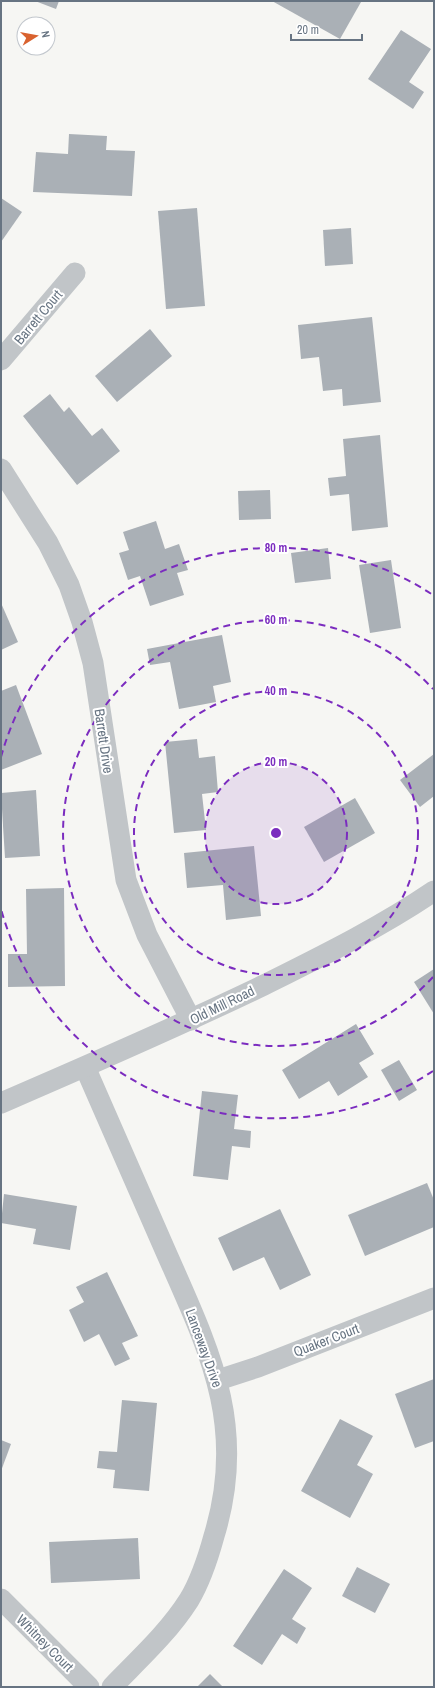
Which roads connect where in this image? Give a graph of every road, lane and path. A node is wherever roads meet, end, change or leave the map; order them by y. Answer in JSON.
{"nodes":[{"id":1,"x":75,"y":273,"type":"dead end"},
{"id":2,"x":1,"y":360,"type":"edge"},
{"id":3,"x":1,"y":469,"type":"edge"},
{"id":4,"x":434,"y":891,"type":"edge"},
{"id":5,"x":191,"y":1020,"type":"junction"},
{"id":6,"x":85,"y":1067,"type":"junction"},
{"id":7,"x":1,"y":1103,"type":"edge"},
{"id":8,"x":434,"y":1298,"type":"edge"},
{"id":9,"x":218,"y":1380,"type":"junction"},
{"id":10,"x":1,"y":1599,"type":"edge"},
{"id":11,"x":89,"y":1687,"type":"edge"},
{"id":12,"x":112,"y":1687,"type":"edge"}],
"edges":[{"from":1,"to":2,"type":"street","name":"Barrett Court"},
{"from":3,"to":5,"type":"street","name":"Barrett Drive"},
{"from":4,"to":5,"type":"street","name":"Old Mill Road"},
{"from":5,"to":6,"type":"street","name":"Old Mill Road"},
{"from":6,"to":7,"type":"street","name":"Old Mill Road"},
{"from":6,"to":9,"type":"street","name":"Lanceway Drive"},
{"from":8,"to":9,"type":"street","name":"Quaker Court"},
{"from":9,"to":12,"type":"street","name":"Lanceway Drive"},
{"from":10,"to":11,"type":"street","name":"Whitney Court"}]}
